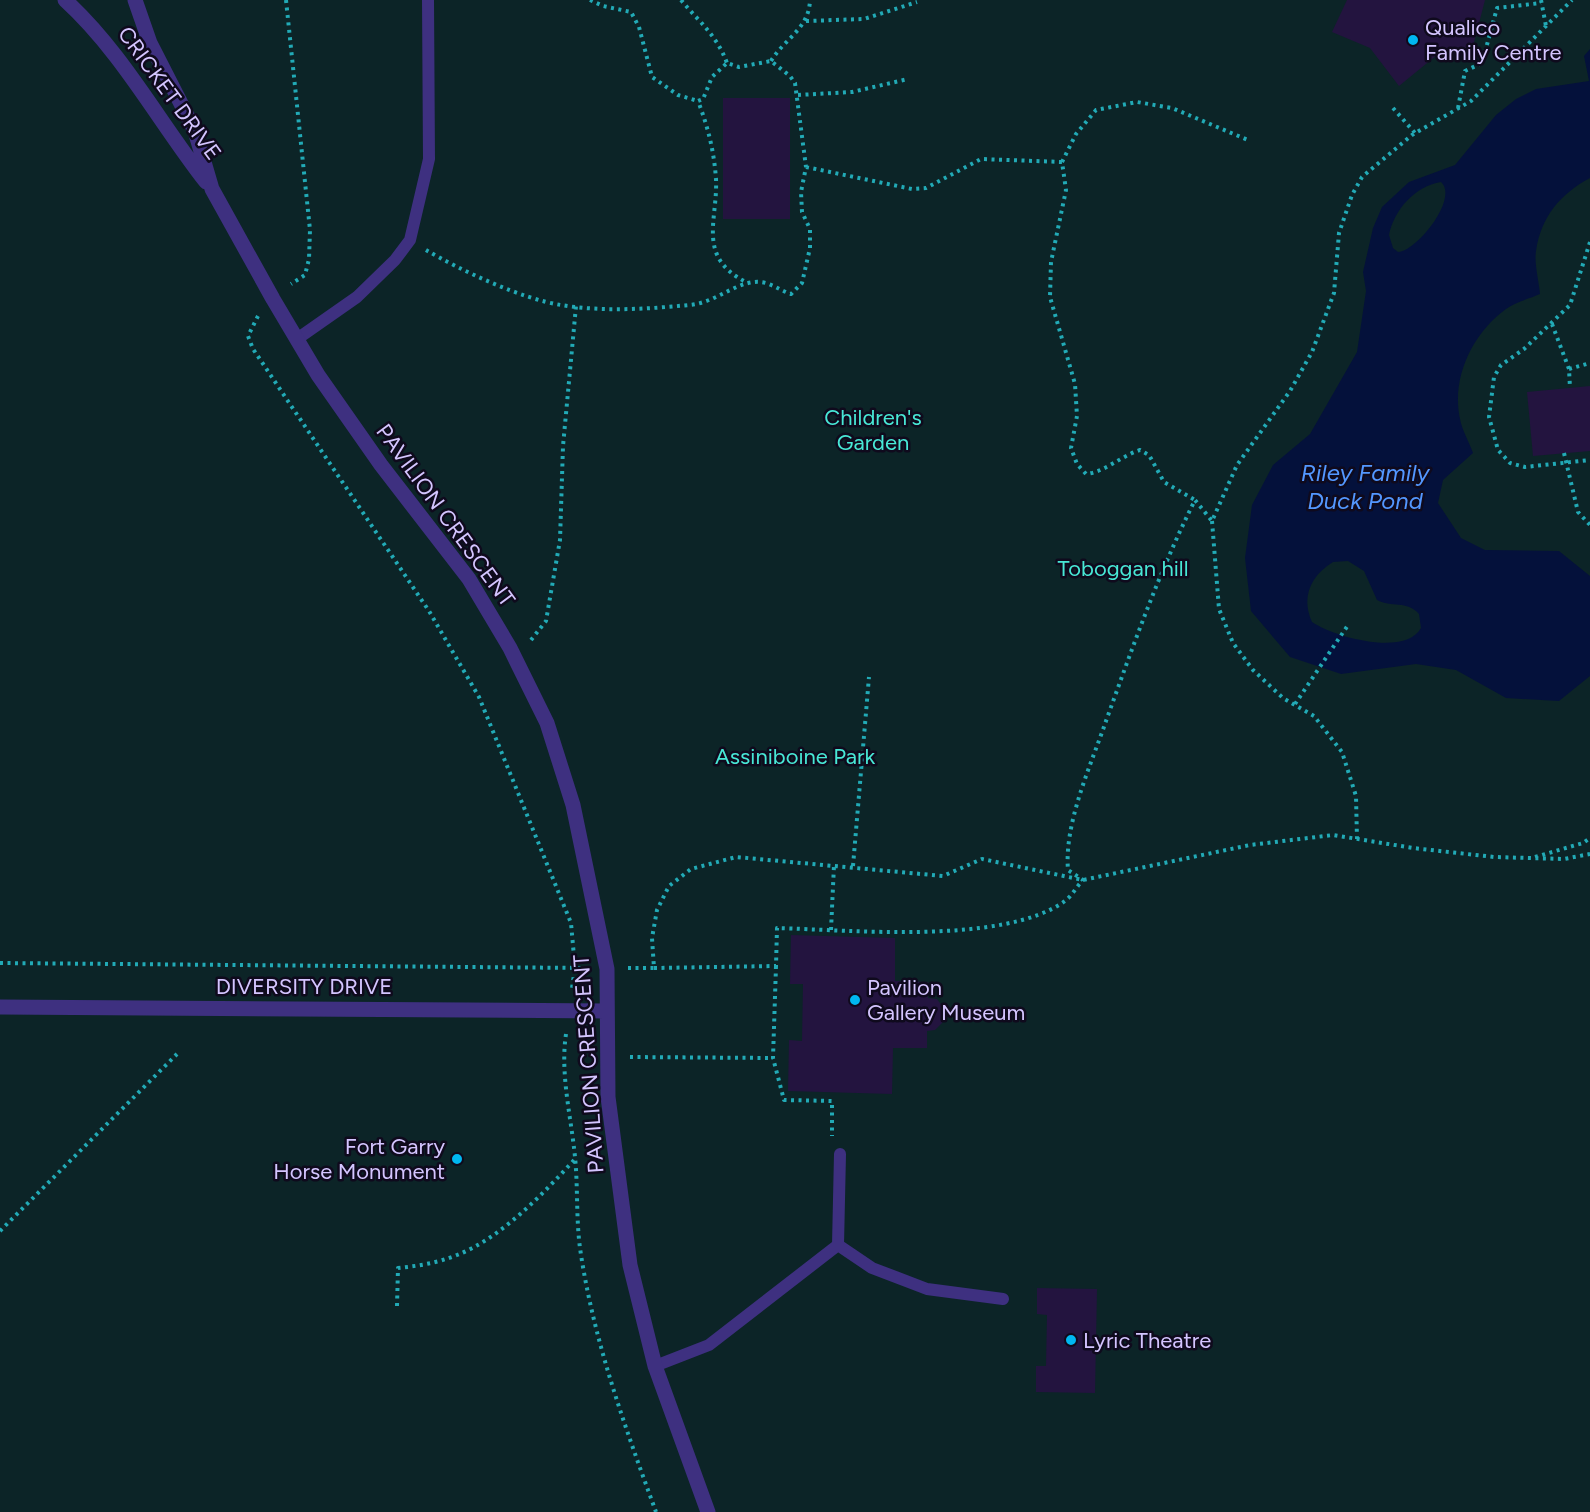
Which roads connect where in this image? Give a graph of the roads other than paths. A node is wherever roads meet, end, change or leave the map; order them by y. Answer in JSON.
{"nodes":[{"id":1,"x":65,"y":0,"type":"edge"},
{"id":2,"x":135,"y":0,"type":"edge"},
{"id":3,"x":428,"y":0,"type":"edge"},
{"id":4,"x":212,"y":189,"type":"junction"},
{"id":5,"x":297,"y":339,"type":"junction"},
{"id":6,"x":0,"y":1007,"type":"edge"},
{"id":7,"x":607,"y":1011,"type":"junction"},
{"id":8,"x":840,"y":1154,"type":"dead end"},
{"id":9,"x":838,"y":1245,"type":"junction"},
{"id":10,"x":1003,"y":1299,"type":"dead end"},
{"id":11,"x":655,"y":1366,"type":"junction"},
{"id":12,"x":708,"y":1512,"type":"edge"}],
"edges":[{"from":1,"to":4,"type":"street","name":"CRICKET DRIVE"},
{"from":2,"to":4,"type":"street","name":"PAVILION CRESCENT"},
{"from":3,"to":5,"type":"lane"},
{"from":4,"to":5,"type":"street","name":"PAVILION CRESCENT"},
{"from":5,"to":7,"type":"street","name":"PAVILION CRESCENT"},
{"from":6,"to":7,"type":"street","name":"DIVERSITY DRIVE"},
{"from":7,"to":11,"type":"street","name":"PAVILION CRESCENT"},
{"from":8,"to":9,"type":"lane"},
{"from":9,"to":10,"type":"lane"},
{"from":9,"to":11,"type":"lane"},
{"from":11,"to":12,"type":"street","name":"PAVILION CRESCENT"}]}
